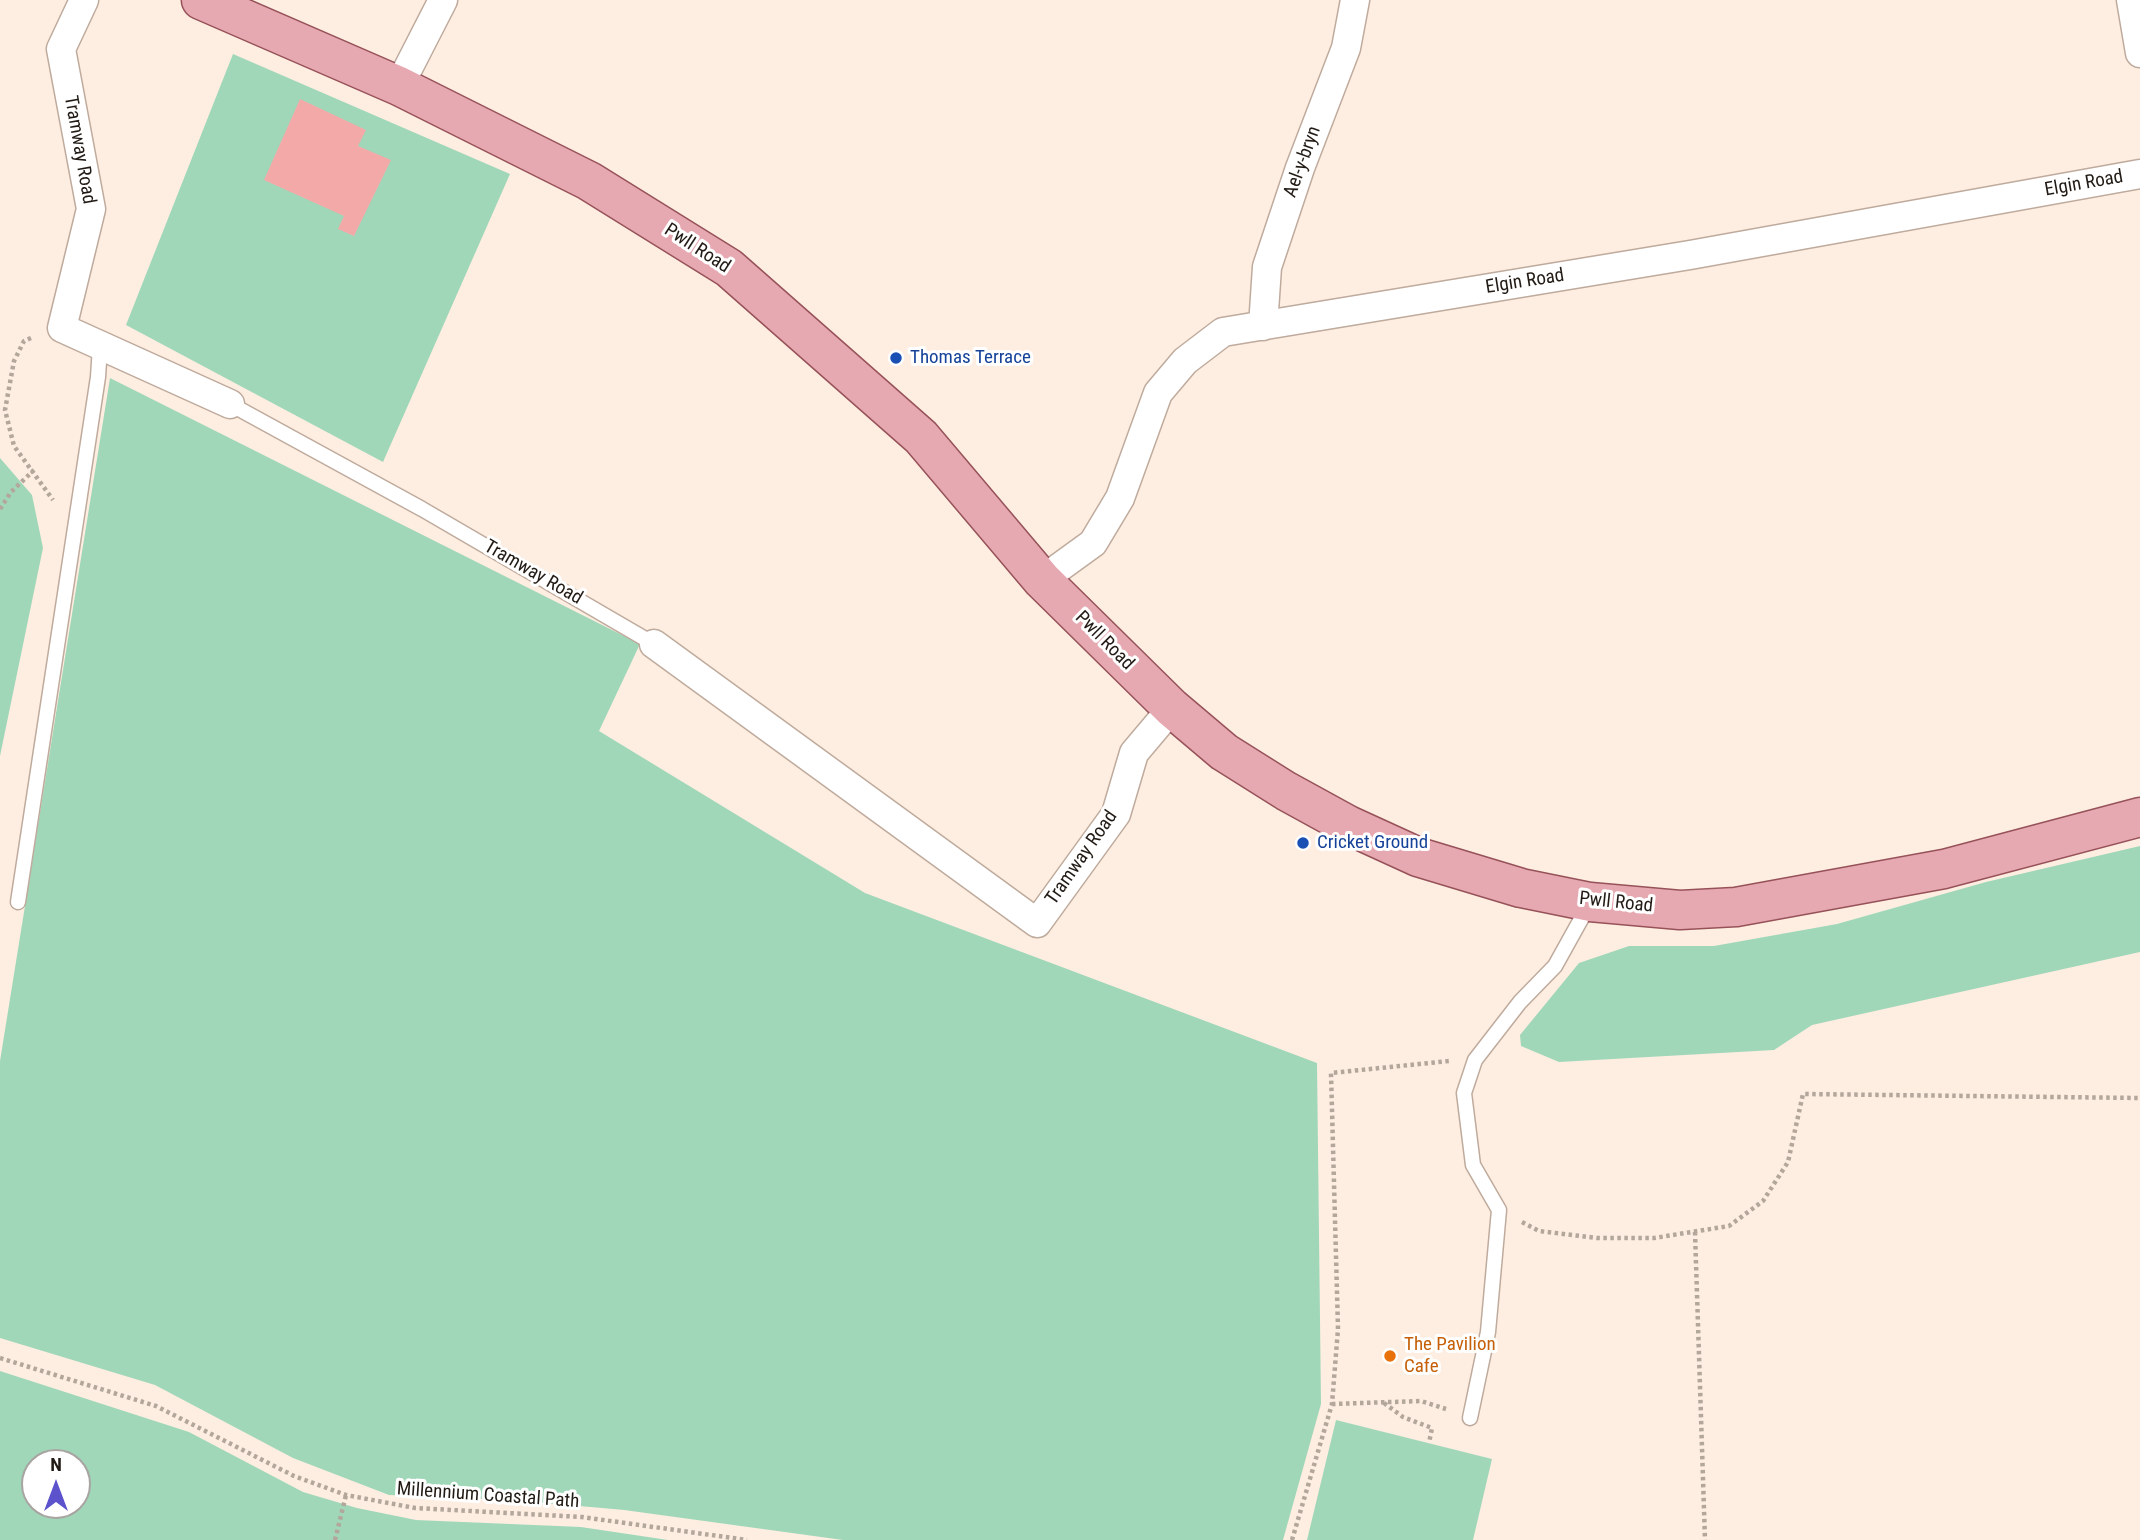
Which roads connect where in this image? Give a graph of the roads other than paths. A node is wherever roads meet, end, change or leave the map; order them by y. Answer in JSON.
{"nodes":[{"id":1,"x":84,"y":0,"type":"edge"},
{"id":2,"x":201,"y":0,"type":"edge"},
{"id":3,"x":443,"y":0,"type":"edge"},
{"id":4,"x":1355,"y":0,"type":"edge"},
{"id":5,"x":2131,"y":0,"type":"edge"},
{"id":6,"x":2140,"y":53,"type":"edge"},
{"id":7,"x":399,"y":86,"type":"junction"},
{"id":8,"x":2140,"y":174,"type":"edge"},
{"id":9,"x":1263,"y":326,"type":"junction"},
{"id":10,"x":100,"y":347,"type":"junction"},
{"id":11,"x":230,"y":404,"type":"joint"},
{"id":12,"x":1042,"y":580,"type":"junction"},
{"id":13,"x":654,"y":644,"type":"joint"},
{"id":14,"x":1172,"y":708,"type":"junction"},
{"id":15,"x":2140,"y":817,"type":"edge"},
{"id":16,"x":19,"y":902,"type":"dead end"},
{"id":17,"x":1590,"y":902,"type":"junction"},
{"id":18,"x":1470,"y":1418,"type":"road end"}],
"edges":[{"from":1,"to":10,"type":"street","name":"Tramway Road"},
{"from":2,"to":7,"type":"main road","name":"Pwll Road"},
{"from":3,"to":7,"type":"street"},
{"from":4,"to":9,"type":"street","name":"Ael-y-bryn"},
{"from":5,"to":6,"type":"street"},
{"from":7,"to":12,"type":"main road","name":"Pwll Road"},
{"from":8,"to":9,"type":"street","name":"Elgin Road"},
{"from":9,"to":12,"type":"street","name":"Elgin Road"},
{"from":10,"to":11,"type":"street","name":"Tramway Road"},
{"from":10,"to":16,"type":"lane"},
{"from":11,"to":13,"type":"lane","name":"Tramway Road"},
{"from":12,"to":14,"type":"main road","name":"Pwll Road"},
{"from":13,"to":14,"type":"street","name":"Tramway Road"},
{"from":14,"to":17,"type":"main road","name":"Pwll Road"},
{"from":15,"to":17,"type":"main road","name":"Pwll Road"},
{"from":17,"to":18,"type":"lane"}]}
